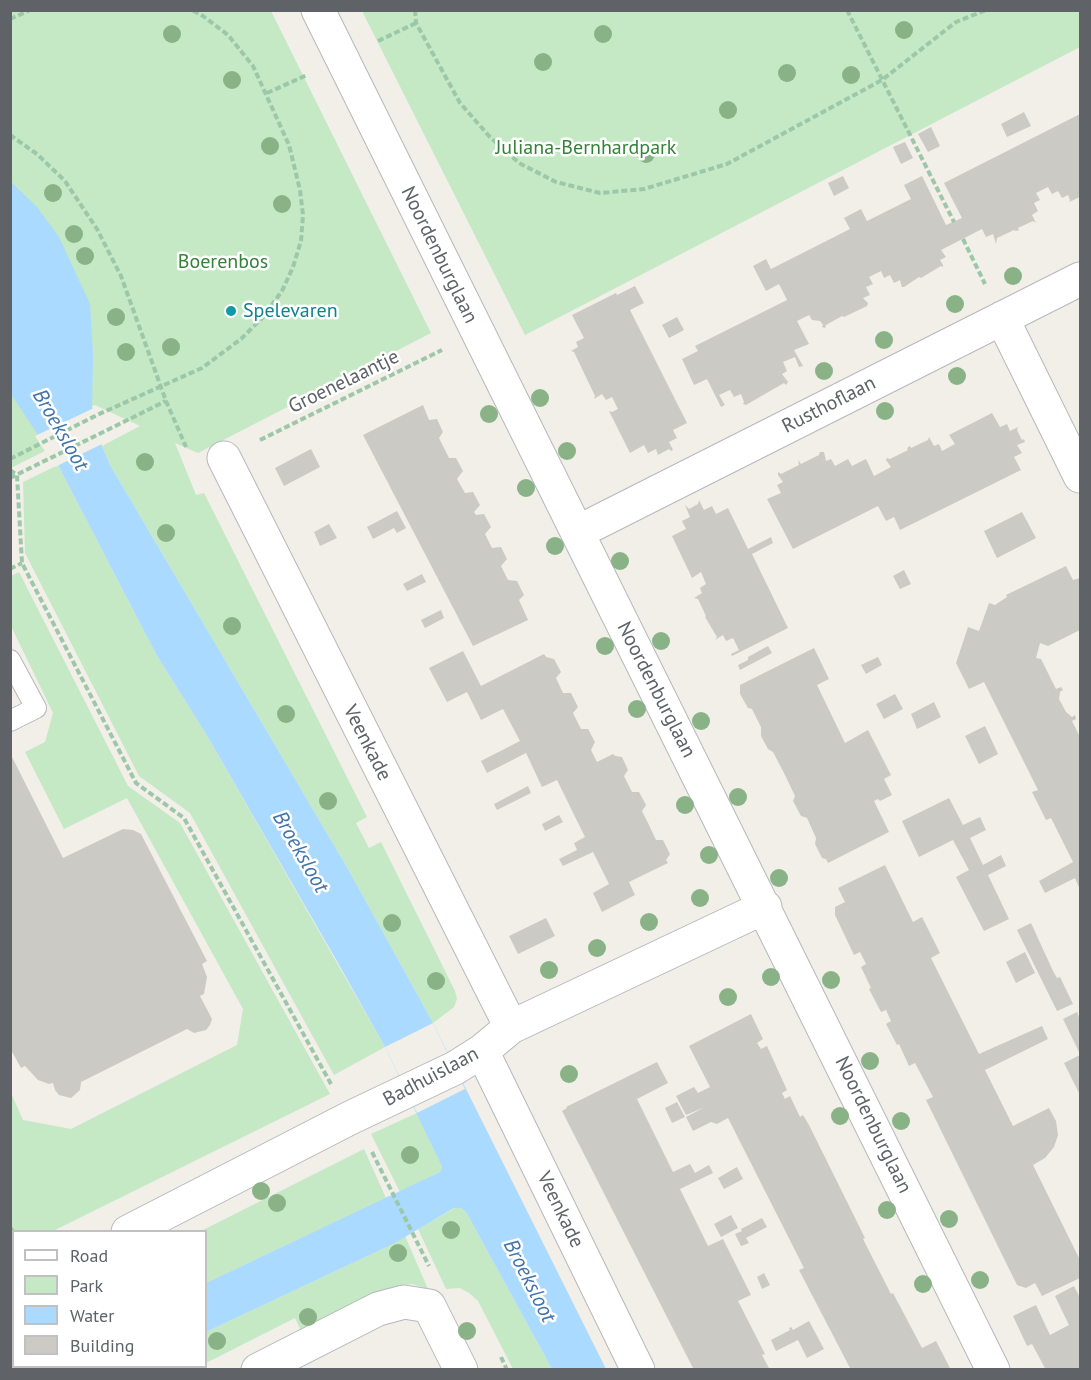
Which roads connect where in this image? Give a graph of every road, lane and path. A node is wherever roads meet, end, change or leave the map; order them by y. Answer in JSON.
{"nodes":[{"id":1,"x":30,"y":10,"type":"edge"},
{"id":2,"x":192,"y":10,"type":"edge"},
{"id":3,"x":318,"y":10,"type":"edge"},
{"id":4,"x":415,"y":10,"type":"edge"},
{"id":5,"x":847,"y":10,"type":"edge"},
{"id":6,"x":986,"y":10,"type":"edge"},
{"id":7,"x":10,"y":19,"type":"edge"},
{"id":8,"x":882,"y":80,"type":"junction"},
{"id":9,"x":10,"y":135,"type":"edge"},
{"id":10,"x":954,"y":222,"type":"dead end"},
{"id":11,"x":963,"y":239,"type":"dead end"},
{"id":12,"x":1080,"y":279,"type":"edge"},
{"id":13,"x":1002,"y":318,"type":"junction"},
{"id":14,"x":477,"y":332,"type":"junction"},
{"id":15,"x":162,"y":386,"type":"junction"},
{"id":16,"x":224,"y":458,"type":"joint"},
{"id":17,"x":10,"y":459,"type":"edge"},
{"id":18,"x":10,"y":470,"type":"edge"},
{"id":19,"x":17,"y":475,"type":"junction"},
{"id":20,"x":1080,"y":476,"type":"edge"},
{"id":21,"x":10,"y":478,"type":"edge"},
{"id":22,"x":578,"y":532,"type":"junction"},
{"id":23,"x":22,"y":563,"type":"junction"},
{"id":24,"x":10,"y":569,"type":"edge"},
{"id":25,"x":10,"y":660,"type":"edge"},
{"id":26,"x":10,"y":721,"type":"edge"},
{"id":27,"x":765,"y":907,"type":"junction"},
{"id":28,"x":511,"y":1027,"type":"junction"},
{"id":29,"x":468,"y":1060,"type":"junction"},
{"id":30,"x":350,"y":1118,"type":"junction"},
{"id":31,"x":392,"y":1191,"type":"dead end"},
{"id":32,"x":132,"y":1230,"type":"edge"},
{"id":33,"x":414,"y":1234,"type":"dead end"},
{"id":34,"x":258,"y":1370,"type":"edge"},
{"id":35,"x":461,"y":1370,"type":"edge"},
{"id":36,"x":638,"y":1370,"type":"edge"},
{"id":37,"x":993,"y":1370,"type":"edge"}],
"edges":[{"from":1,"to":7,"type":"path"},
{"from":2,"to":15,"type":"path"},
{"from":3,"to":14,"type":"street","name":"Noordenburglaan"},
{"from":4,"to":8,"type":"path"},
{"from":5,"to":8,"type":"path"},
{"from":6,"to":8,"type":"path"},
{"from":8,"to":10,"type":"path"},
{"from":9,"to":15,"type":"path"},
{"from":11,"to":13,"type":"path"},
{"from":12,"to":13,"type":"street","name":"Rusthoflaan"},
{"from":13,"to":20,"type":"street"},
{"from":13,"to":22,"type":"street","name":"Rusthoflaan"},
{"from":14,"to":16,"type":"path","name":"Groenelaantje"},
{"from":14,"to":22,"type":"street","name":"Noordenburglaan"},
{"from":15,"to":17,"type":"path"},
{"from":15,"to":19,"type":"path"},
{"from":16,"to":28,"type":"street","name":"Veenkade"},
{"from":18,"to":19,"type":"path"},
{"from":19,"to":21,"type":"path"},
{"from":19,"to":23,"type":"path"},
{"from":22,"to":27,"type":"street","name":"Noordenburglaan"},
{"from":23,"to":24,"type":"path"},
{"from":23,"to":30,"type":"path"},
{"from":25,"to":26,"type":"lane"},
{"from":27,"to":28,"type":"street","name":"Badhuislaan"},
{"from":27,"to":37,"type":"street","name":"Noordenburglaan"},
{"from":28,"to":29,"type":"street","name":"Badhuislaan"},
{"from":29,"to":30,"type":"street","name":"Badhuislaan"},
{"from":29,"to":36,"type":"street","name":"Veenkade"},
{"from":30,"to":32,"type":"street","name":"Badhuislaan"},
{"from":31,"to":33,"type":"path"},
{"from":34,"to":35,"type":"street"}]}
